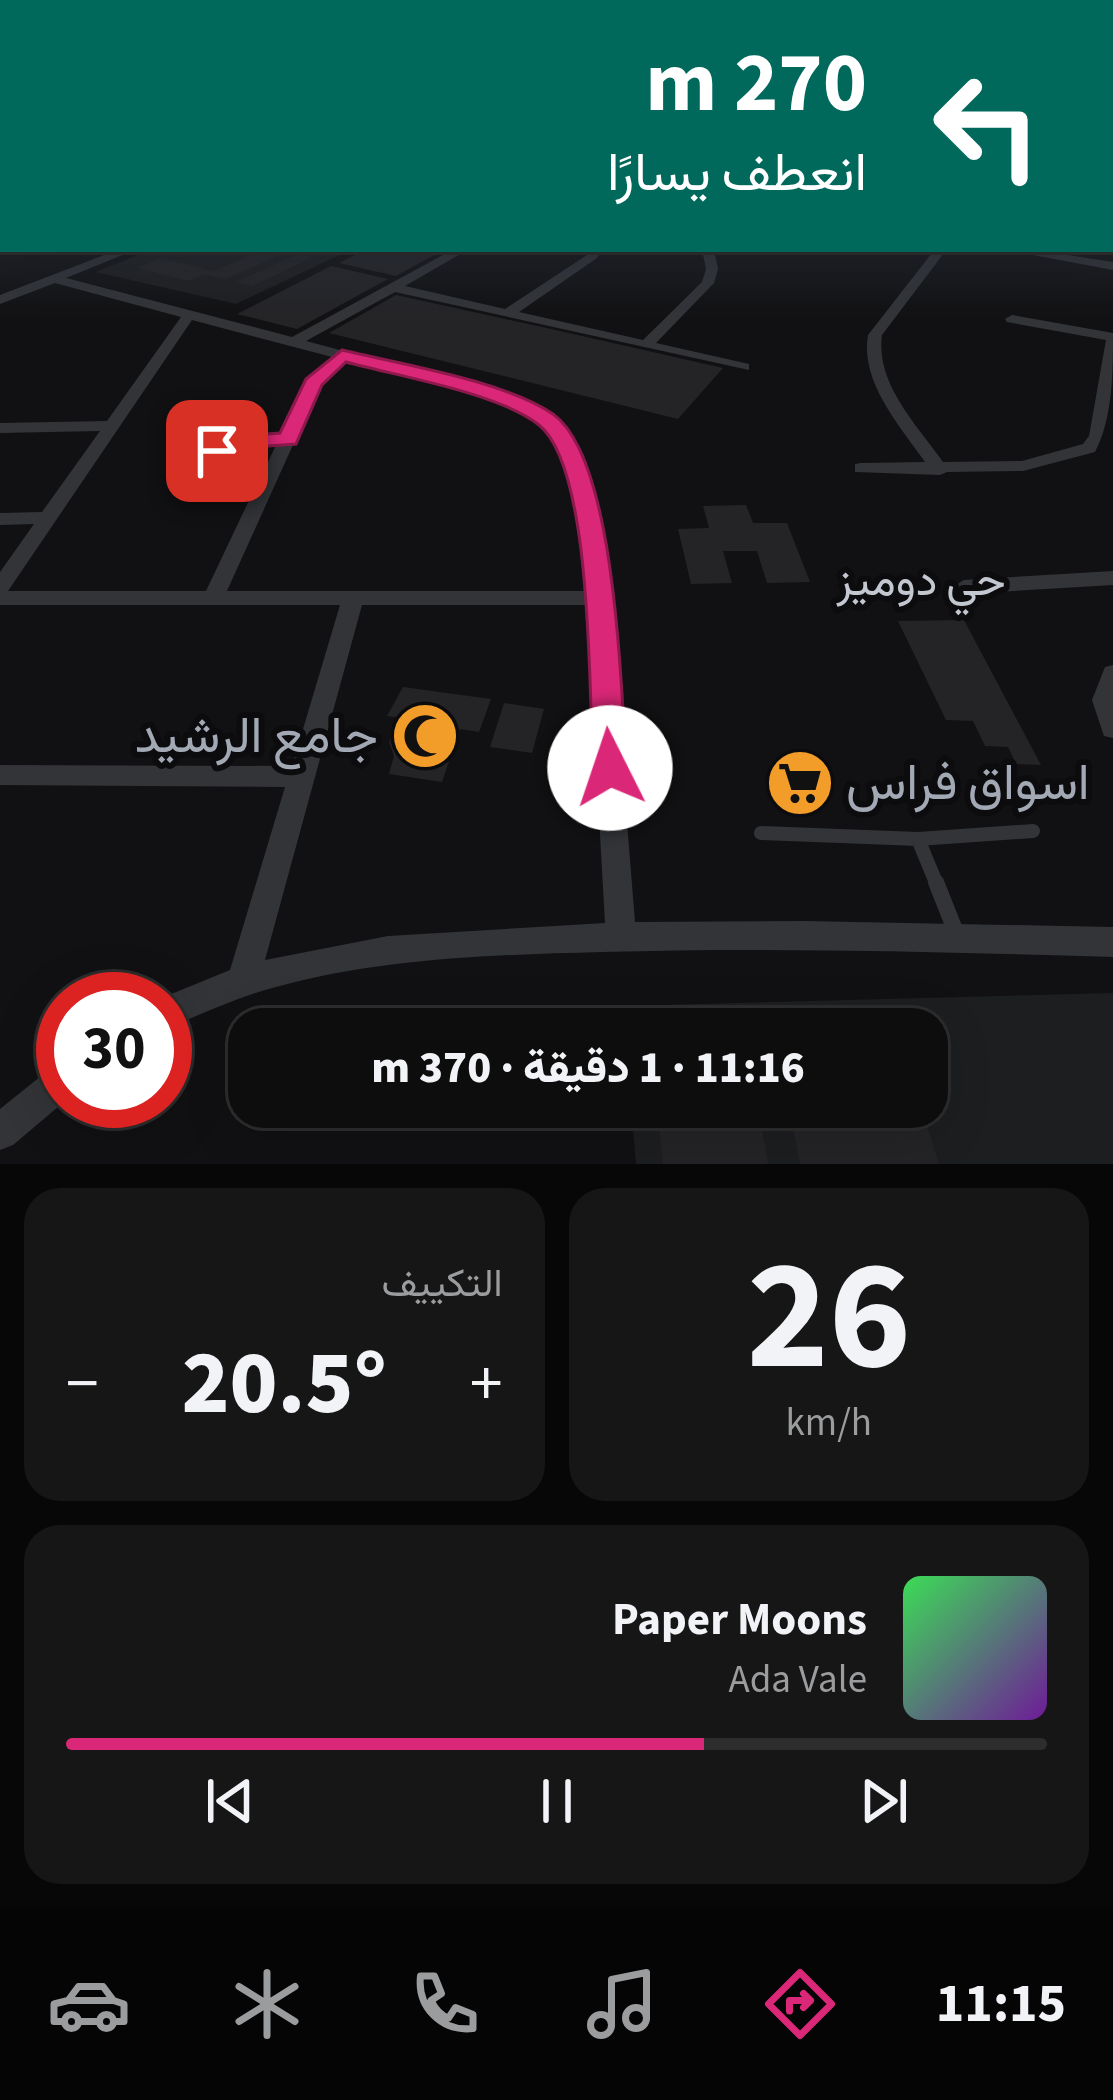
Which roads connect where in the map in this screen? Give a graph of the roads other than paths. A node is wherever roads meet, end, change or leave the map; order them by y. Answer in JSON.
{"nodes":[{"id":1,"x":123,"y":252,"type":"edge"},
{"id":2,"x":457,"y":252,"type":"edge"},
{"id":3,"x":709,"y":252,"type":"edge"},
{"id":4,"x":939,"y":252,"type":"edge"},
{"id":5,"x":1027,"y":252,"type":"edge"},
{"id":6,"x":593,"y":255,"type":"dead end"},
{"id":7,"x":1113,"y":264,"type":"edge"},
{"id":8,"x":55,"y":279,"type":"junction"},
{"id":9,"x":391,"y":287,"type":"junction"},
{"id":10,"x":0,"y":300,"type":"edge"},
{"id":11,"x":508,"y":313,"type":"junction"},
{"id":12,"x":189,"y":315,"type":"junction"},
{"id":13,"x":1012,"y":319,"type":"dead end"},
{"id":14,"x":1113,"y":338,"type":"edge"},
{"id":15,"x":292,"y":343,"type":"junction"},
{"id":16,"x":646,"y":344,"type":"junction"},
{"id":17,"x":342,"y":356,"type":"junction"},
{"id":18,"x":744,"y":367,"type":"dead end"},
{"id":19,"x":112,"y":426,"type":"junction"},
{"id":20,"x":0,"y":428,"type":"edge"},
{"id":21,"x":288,"y":439,"type":"junction"},
{"id":22,"x":861,"y":468,"type":"dead end"},
{"id":23,"x":940,"y":470,"type":"junction"},
{"id":24,"x":266,"y":486,"type":"junction"},
{"id":25,"x":48,"y":518,"type":"junction"},
{"id":26,"x":0,"y":519,"type":"edge"},
{"id":27,"x":1113,"y":578,"type":"edge"},
{"id":28,"x":0,"y":587,"type":"edge"},
{"id":29,"x":964,"y":587,"type":"dead end"},
{"id":30,"x":214,"y":597,"type":"junction"},
{"id":31,"x":0,"y":598,"type":"edge"},
{"id":32,"x":353,"y":598,"type":"junction"},
{"id":33,"x":598,"y":598,"type":"junction"},
{"id":34,"x":1113,"y":674,"type":"edge"},
{"id":35,"x":1113,"y":729,"type":"edge"},
{"id":36,"x":0,"y":775,"type":"edge"},
{"id":37,"x":304,"y":777,"type":"junction"},
{"id":38,"x":1033,"y":831,"type":"dead end"},
{"id":39,"x":761,"y":833,"type":"dead end"},
{"id":40,"x":918,"y":839,"type":"junction"},
{"id":41,"x":621,"y":937,"type":"junction"},
{"id":42,"x":958,"y":938,"type":"junction"},
{"id":43,"x":1113,"y":942,"type":"edge"},
{"id":44,"x":244,"y":978,"type":"junction"},
{"id":45,"x":192,"y":1000,"type":"edge"},
{"id":46,"x":36,"y":1102,"type":"edge"},
{"id":47,"x":0,"y":1132,"type":"edge"}],
"edges":[{"from":1,"to":8,"type":"street"},
{"from":2,"to":9,"type":"street"},
{"from":3,"to":16,"type":"street"},
{"from":4,"to":23,"type":"street"},
{"from":5,"to":7,"type":"street"},
{"from":6,"to":11,"type":"street"},
{"from":8,"to":10,"type":"street"},
{"from":8,"to":12,"type":"street"},
{"from":9,"to":11,"type":"street"},
{"from":9,"to":15,"type":"street"},
{"from":11,"to":16,"type":"street"},
{"from":12,"to":15,"type":"street"},
{"from":12,"to":19,"type":"street"},
{"from":13,"to":14,"type":"street"},
{"from":14,"to":23,"type":"street"},
{"from":15,"to":17,"type":"street"},
{"from":16,"to":18,"type":"street"},
{"from":17,"to":21,"type":"street"},
{"from":17,"to":33,"type":"street"},
{"from":19,"to":20,"type":"street"},
{"from":19,"to":25,"type":"street"},
{"from":21,"to":24,"type":"street"},
{"from":21,"to":24,"type":"street"},
{"from":22,"to":23,"type":"street"},
{"from":24,"to":30,"type":"street"},
{"from":25,"to":26,"type":"street"},
{"from":25,"to":28,"type":"street"},
{"from":27,"to":29,"type":"street"},
{"from":30,"to":31,"type":"street"},
{"from":30,"to":32,"type":"street"},
{"from":32,"to":33,"type":"street"},
{"from":32,"to":37,"type":"street"},
{"from":33,"to":41,"type":"street"},
{"from":34,"to":35,"type":"street"},
{"from":36,"to":37,"type":"street"},
{"from":37,"to":44,"type":"street"},
{"from":38,"to":40,"type":"lane"},
{"from":39,"to":40,"type":"lane"},
{"from":40,"to":42,"type":"lane"},
{"from":41,"to":42,"type":"street"},
{"from":41,"to":44,"type":"street"},
{"from":42,"to":43,"type":"street"},
{"from":44,"to":45,"type":"street"},
{"from":46,"to":47,"type":"street"}]}
